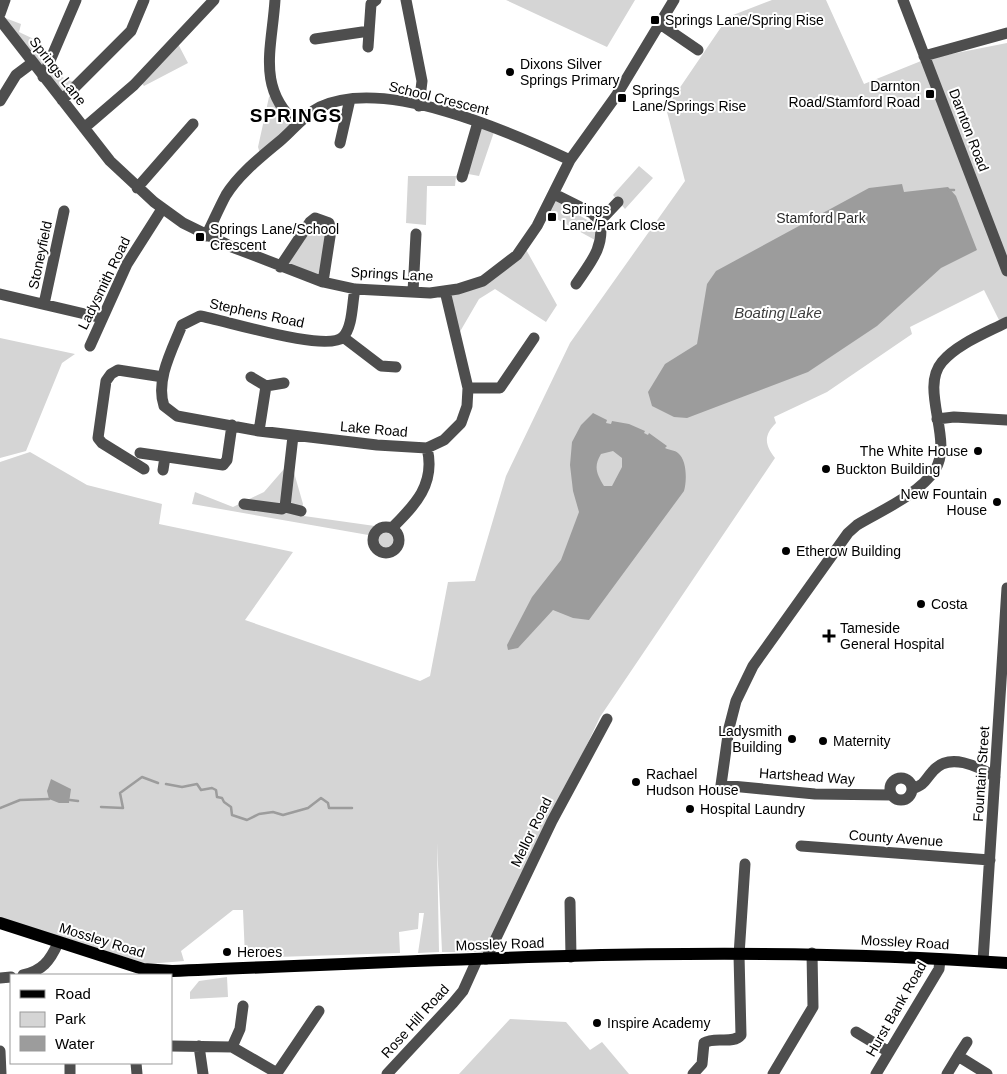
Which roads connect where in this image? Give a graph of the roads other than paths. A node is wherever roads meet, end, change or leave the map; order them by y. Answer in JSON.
{"nodes":[{"id":1,"x":5,"y":0,"type":"edge"},
{"id":2,"x":76,"y":0,"type":"edge"},
{"id":3,"x":144,"y":0,"type":"edge"},
{"id":4,"x":214,"y":0,"type":"edge"},
{"id":5,"x":275,"y":0,"type":"edge"},
{"id":6,"x":376,"y":0,"type":"edge"},
{"id":7,"x":406,"y":0,"type":"edge"},
{"id":8,"x":674,"y":0,"type":"edge"},
{"id":9,"x":903,"y":0,"type":"edge"},
{"id":10,"x":0,"y":14,"type":"edge"},
{"id":11,"x":0,"y":20,"type":"edge"},
{"id":12,"x":660,"y":24,"type":"junction"},
{"id":13,"x":369,"y":31,"type":"junction"},
{"id":14,"x":1007,"y":33,"type":"edge"},
{"id":15,"x":315,"y":39,"type":"dead end"},
{"id":16,"x":368,"y":47,"type":"dead end"},
{"id":17,"x":698,"y":50,"type":"dead end"},
{"id":18,"x":924,"y":56,"type":"junction"},
{"id":19,"x":32,"y":63,"type":"junction"},
{"id":20,"x":43,"y":77,"type":"junction"},
{"id":21,"x":350,"y":99,"type":"junction"},
{"id":22,"x":62,"y":100,"type":"junction"},
{"id":23,"x":0,"y":101,"type":"edge"},
{"id":24,"x":419,"y":106,"type":"junction"},
{"id":25,"x":195,"y":122,"type":"dead end"},
{"id":26,"x":478,"y":122,"type":"junction"},
{"id":27,"x":297,"y":124,"type":"junction"},
{"id":28,"x":84,"y":128,"type":"junction"},
{"id":29,"x":340,"y":142,"type":"dead end"},
{"id":30,"x":570,"y":160,"type":"junction"},
{"id":31,"x":462,"y":178,"type":"dead end"},
{"id":32,"x":137,"y":188,"type":"junction"},
{"id":33,"x":554,"y":194,"type":"junction"},
{"id":34,"x":618,"y":202,"type":"dead end"},
{"id":35,"x":162,"y":209,"type":"junction"},
{"id":36,"x":64,"y":212,"type":"dead end"},
{"id":37,"x":600,"y":221,"type":"junction"},
{"id":38,"x":416,"y":234,"type":"dead end"},
{"id":39,"x":206,"y":236,"type":"junction"},
{"id":40,"x":280,"y":267,"type":"junction"},
{"id":41,"x":1007,"y":270,"type":"edge"},
{"id":42,"x":323,"y":282,"type":"junction"},
{"id":43,"x":576,"y":284,"type":"dead end"},
{"id":44,"x":355,"y":289,"type":"junction"},
{"id":45,"x":445,"y":291,"type":"junction"},
{"id":46,"x":413,"y":292,"type":"junction"},
{"id":47,"x":0,"y":294,"type":"edge"},
{"id":48,"x":44,"y":304,"type":"junction"},
{"id":49,"x":102,"y":318,"type":"junction"},
{"id":50,"x":1007,"y":322,"type":"edge"},
{"id":51,"x":343,"y":337,"type":"junction"},
{"id":52,"x":534,"y":338,"type":"dead end"},
{"id":53,"x":90,"y":346,"type":"dead end"},
{"id":54,"x":396,"y":367,"type":"dead end"},
{"id":55,"x":251,"y":377,"type":"dead end"},
{"id":56,"x":162,"y":383,"type":"junction"},
{"id":57,"x":284,"y":383,"type":"dead end"},
{"id":58,"x":266,"y":386,"type":"junction"},
{"id":59,"x":468,"y":388,"type":"junction"},
{"id":60,"x":937,"y":419,"type":"junction"},
{"id":61,"x":1007,"y":420,"type":"edge"},
{"id":62,"x":232,"y":425,"type":"junction"},
{"id":63,"x":259,"y":431,"type":"junction"},
{"id":64,"x":293,"y":436,"type":"junction"},
{"id":65,"x":427,"y":448,"type":"junction"},
{"id":66,"x":165,"y":457,"type":"junction"},
{"id":67,"x":128,"y":459,"type":"junction"},
{"id":68,"x":144,"y":469,"type":"dead end"},
{"id":69,"x":163,"y":470,"type":"dead end"},
{"id":70,"x":244,"y":504,"type":"dead end"},
{"id":71,"x":285,"y":507,"type":"junction"},
{"id":72,"x":301,"y":511,"type":"dead end"},
{"id":73,"x":392,"y":528,"type":"dead end"},
{"id":74,"x":1007,"y":588,"type":"edge"},
{"id":75,"x":607,"y":719,"type":"dead end"},
{"id":76,"x":1001,"y":765,"type":"edge"},
{"id":77,"x":995,"y":777,"type":"junction"},
{"id":78,"x":912,"y":789,"type":"junction"},
{"id":79,"x":891,"y":795,"type":"junction"},
{"id":80,"x":801,"y":846,"type":"dead end"},
{"id":81,"x":990,"y":860,"type":"junction"},
{"id":82,"x":745,"y":864,"type":"dead end"},
{"id":83,"x":570,"y":902,"type":"dead end"},
{"id":84,"x":0,"y":924,"type":"edge"},
{"id":85,"x":58,"y":944,"type":"junction"},
{"id":86,"x":812,"y":953,"type":"junction"},
{"id":87,"x":739,"y":955,"type":"junction"},
{"id":88,"x":571,"y":957,"type":"junction"},
{"id":89,"x":940,"y":959,"type":"junction"},
{"id":90,"x":481,"y":960,"type":"junction"},
{"id":91,"x":983,"y":961,"type":"junction"},
{"id":92,"x":1007,"y":963,"type":"edge"},
{"id":93,"x":142,"y":972,"type":"edge"},
{"id":94,"x":27,"y":974,"type":"edge"},
{"id":95,"x":243,"y":1006,"type":"dead end"},
{"id":96,"x":319,"y":1011,"type":"dead end"},
{"id":97,"x":856,"y":1032,"type":"dead end"},
{"id":98,"x":967,"y":1042,"type":"dead end"},
{"id":99,"x":172,"y":1046,"type":"edge"},
{"id":100,"x":199,"y":1046,"type":"junction"},
{"id":101,"x":232,"y":1047,"type":"junction"},
{"id":102,"x":0,"y":1051,"type":"edge"},
{"id":103,"x":889,"y":1052,"type":"junction"},
{"id":104,"x":958,"y":1056,"type":"junction"},
{"id":105,"x":389,"y":1073,"type":"edge"},
{"id":106,"x":1,"y":1074,"type":"edge"},
{"id":107,"x":202,"y":1074,"type":"edge"},
{"id":108,"x":694,"y":1074,"type":"edge"},
{"id":109,"x":773,"y":1074,"type":"edge"},
{"id":110,"x":876,"y":1074,"type":"edge"},
{"id":111,"x":947,"y":1074,"type":"edge"},
{"id":112,"x":987,"y":1074,"type":"edge"}],
"edges":[{"from":1,"to":10,"type":"street"},
{"from":2,"to":20,"type":"street"},
{"from":3,"to":22,"type":"street"},
{"from":4,"to":28,"type":"street"},
{"from":5,"to":27,"type":"street"},
{"from":6,"to":13,"type":"street"},
{"from":7,"to":24,"type":"street"},
{"from":8,"to":12,"type":"street","name":"Springs Lane"},
{"from":9,"to":18,"type":"street","name":"Darnton Road"},
{"from":11,"to":19,"type":"street","name":"Springs Lane"},
{"from":12,"to":17,"type":"street"},
{"from":12,"to":30,"type":"street","name":"Springs Lane"},
{"from":13,"to":15,"type":"street"},
{"from":13,"to":16,"type":"street"},
{"from":14,"to":18,"type":"street"},
{"from":18,"to":41,"type":"street","name":"Darnton Road"},
{"from":19,"to":20,"type":"street","name":"Springs Lane"},
{"from":19,"to":23,"type":"street"},
{"from":20,"to":22,"type":"street","name":"Springs Lane"},
{"from":21,"to":24,"type":"street","name":"School Crescent"},
{"from":21,"to":27,"type":"street","name":"School Crescent"},
{"from":21,"to":29,"type":"street"},
{"from":22,"to":28,"type":"street","name":"Springs Lane"},
{"from":24,"to":26,"type":"street","name":"School Crescent"},
{"from":25,"to":32,"type":"street"},
{"from":26,"to":30,"type":"street","name":"School Crescent"},
{"from":26,"to":31,"type":"street"},
{"from":27,"to":39,"type":"street","name":"School Crescent"},
{"from":28,"to":32,"type":"street","name":"Springs Lane"},
{"from":30,"to":33,"type":"street","name":"Springs Lane"},
{"from":32,"to":35,"type":"street","name":"Springs Lane"},
{"from":33,"to":37,"type":"street"},
{"from":33,"to":45,"type":"street","name":"Springs Lane"},
{"from":34,"to":37,"type":"street"},
{"from":35,"to":39,"type":"street","name":"Springs Lane"},
{"from":35,"to":49,"type":"street","name":"Ladysmith Road"},
{"from":36,"to":48,"type":"street","name":"Stoneyfield"},
{"from":37,"to":43,"type":"street"},
{"from":38,"to":46,"type":"street"},
{"from":39,"to":40,"type":"street","name":"Springs Lane"},
{"from":40,"to":42,"type":"street","name":"Springs Lane"},
{"from":40,"to":42,"type":"street"},
{"from":42,"to":44,"type":"street","name":"Springs Lane"},
{"from":44,"to":46,"type":"street","name":"Springs Lane"},
{"from":44,"to":51,"type":"street"},
{"from":45,"to":46,"type":"street","name":"Springs Lane"},
{"from":45,"to":59,"type":"street"},
{"from":47,"to":48,"type":"street"},
{"from":48,"to":49,"type":"street"},
{"from":49,"to":53,"type":"street","name":"Ladysmith Road"},
{"from":50,"to":60,"type":"street"},
{"from":51,"to":54,"type":"street"},
{"from":51,"to":56,"type":"street","name":"Stephens Road"},
{"from":52,"to":59,"type":"street"},
{"from":55,"to":58,"type":"street"},
{"from":56,"to":62,"type":"street","name":"Lake Road"},
{"from":56,"to":67,"type":"street"},
{"from":57,"to":58,"type":"street"},
{"from":58,"to":63,"type":"street"},
{"from":59,"to":65,"type":"street"},
{"from":60,"to":61,"type":"street"},
{"from":60,"to":79,"type":"street","name":"Hartshead Way"},
{"from":62,"to":63,"type":"street","name":"Lake Road"},
{"from":62,"to":66,"type":"street"},
{"from":63,"to":64,"type":"street","name":"Lake Road"},
{"from":64,"to":65,"type":"street","name":"Lake Road"},
{"from":64,"to":71,"type":"street"},
{"from":65,"to":73,"type":"street"},
{"from":66,"to":67,"type":"street"},
{"from":66,"to":69,"type":"street"},
{"from":67,"to":68,"type":"street"},
{"from":70,"to":71,"type":"street"},
{"from":71,"to":72,"type":"street"},
{"from":74,"to":76,"type":"street","name":"Fountain Street"},
{"from":75,"to":90,"type":"street","name":"Mellor Road"},
{"from":76,"to":77,"type":"street","name":"Fountain Street"},
{"from":77,"to":78,"type":"street"},
{"from":77,"to":81,"type":"street","name":"Fountain Street"},
{"from":78,"to":79,"type":"street"},
{"from":78,"to":79,"type":"street"},
{"from":80,"to":81,"type":"street","name":"County Avenue"},
{"from":81,"to":91,"type":"street","name":"Fountain Street"},
{"from":82,"to":87,"type":"street"},
{"from":83,"to":88,"type":"street"},
{"from":84,"to":85,"type":"main road","name":"Mossley Road"},
{"from":85,"to":93,"type":"main road","name":"Mossley Road"},
{"from":85,"to":94,"type":"street"},
{"from":86,"to":87,"type":"main road","name":"Mossley Road"},
{"from":86,"to":89,"type":"main road","name":"Mossley Road"},
{"from":86,"to":109,"type":"street"},
{"from":87,"to":88,"type":"main road","name":"Mossley Road"},
{"from":87,"to":108,"type":"street"},
{"from":88,"to":90,"type":"main road","name":"Mossley Road"},
{"from":89,"to":91,"type":"main road","name":"Mossley Road"},
{"from":89,"to":103,"type":"street","name":"Hurst Bank Road"},
{"from":90,"to":93,"type":"main road","name":"Mossley Road"},
{"from":90,"to":105,"type":"street","name":"Rose Hill Road"},
{"from":91,"to":92,"type":"main road","name":"Mossley Road"},
{"from":95,"to":101,"type":"street"},
{"from":96,"to":101,"type":"street"},
{"from":97,"to":103,"type":"street"},
{"from":98,"to":104,"type":"street"},
{"from":99,"to":100,"type":"street"},
{"from":100,"to":101,"type":"street"},
{"from":100,"to":107,"type":"street"},
{"from":102,"to":106,"type":"street"},
{"from":103,"to":110,"type":"street","name":"Hurst Bank Road"},
{"from":104,"to":111,"type":"street"},
{"from":104,"to":112,"type":"street"}]}
